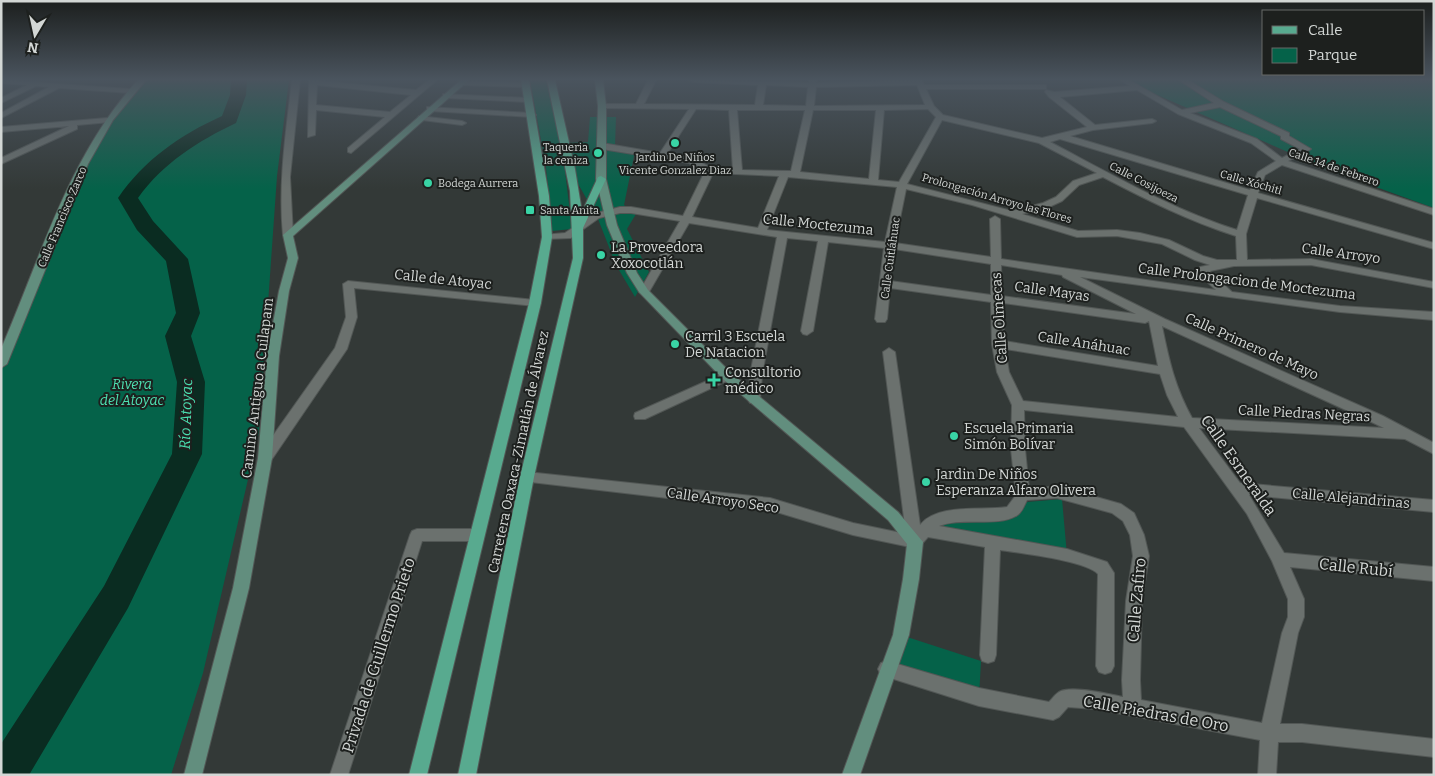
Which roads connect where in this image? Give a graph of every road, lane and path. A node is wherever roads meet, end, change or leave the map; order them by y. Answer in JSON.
{"nodes":[{"id":1,"x":110,"y":116,"type":"edge"},
{"id":2,"x":291,"y":116,"type":"edge"},
{"id":3,"x":312,"y":116,"type":"edge"},
{"id":4,"x":391,"y":116,"type":"edge"},
{"id":5,"x":423,"y":116,"type":"edge"},
{"id":6,"x":435,"y":116,"type":"edge"},
{"id":7,"x":532,"y":116,"type":"edge"},
{"id":8,"x":559,"y":116,"type":"edge"},
{"id":9,"x":602,"y":116,"type":"edge"},
{"id":10,"x":687,"y":116,"type":"edge"},
{"id":11,"x":734,"y":116,"type":"edge"},
{"id":12,"x":808,"y":116,"type":"edge"},
{"id":13,"x":879,"y":116,"type":"edge"},
{"id":14,"x":1078,"y":116,"type":"edge"},
{"id":15,"x":1191,"y":116,"type":"edge"},
{"id":16,"x":1247,"y":116,"type":"edge"},
{"id":17,"x":940,"y":117,"type":"joint"},
{"id":18,"x":107,"y":120,"type":"junction"},
{"id":19,"x":1152,"y":121,"type":"dead end"},
{"id":20,"x":83,"y":122,"type":"junction"},
{"id":21,"x":462,"y":123,"type":"dead end"},
{"id":22,"x":1093,"y":128,"type":"junction"},
{"id":23,"x":1,"y":130,"type":"edge"},
{"id":24,"x":311,"y":135,"type":"dead end"},
{"id":25,"x":1062,"y":137,"type":"junction"},
{"id":26,"x":1042,"y":141,"type":"junction"},
{"id":27,"x":602,"y":146,"type":"junction"},
{"id":28,"x":352,"y":150,"type":"dead end"},
{"id":29,"x":662,"y":156,"type":"junction"},
{"id":30,"x":1,"y":161,"type":"edge"},
{"id":31,"x":1282,"y":162,"type":"junction"},
{"id":32,"x":710,"y":170,"type":"junction"},
{"id":33,"x":738,"y":173,"type":"junction"},
{"id":34,"x":790,"y":174,"type":"junction"},
{"id":35,"x":1103,"y":174,"type":"junction"},
{"id":36,"x":601,"y":179,"type":"junction"},
{"id":37,"x":873,"y":182,"type":"junction"},
{"id":38,"x":902,"y":185,"type":"junction"},
{"id":39,"x":1253,"y":194,"type":"junction"},
{"id":40,"x":608,"y":212,"type":"junction"},
{"id":41,"x":1434,"y":212,"type":"edge"},
{"id":42,"x":1012,"y":214,"type":"junction"},
{"id":43,"x":995,"y":219,"type":"dead end"},
{"id":44,"x":686,"y":220,"type":"junction"},
{"id":45,"x":580,"y":226,"type":"junction"},
{"id":46,"x":761,"y":232,"type":"junction"},
{"id":47,"x":782,"y":234,"type":"junction"},
{"id":48,"x":1240,"y":234,"type":"junction"},
{"id":49,"x":288,"y":235,"type":"junction"},
{"id":50,"x":547,"y":236,"type":"junction"},
{"id":51,"x":823,"y":239,"type":"junction"},
{"id":52,"x":889,"y":245,"type":"junction"},
{"id":53,"x":1434,"y":246,"type":"edge"},
{"id":54,"x":995,"y":261,"type":"junction"},
{"id":55,"x":1238,"y":263,"type":"junction"},
{"id":56,"x":1058,"y":270,"type":"junction"},
{"id":57,"x":886,"y":284,"type":"junction"},
{"id":58,"x":1434,"y":285,"type":"edge"},
{"id":59,"x":644,"y":292,"type":"junction"},
{"id":60,"x":1228,"y":294,"type":"junction"},
{"id":61,"x":996,"y":299,"type":"junction"},
{"id":62,"x":535,"y":304,"type":"junction"},
{"id":63,"x":1434,"y":316,"type":"edge"},
{"id":64,"x":881,"y":319,"type":"dead end"},
{"id":65,"x":1155,"y":320,"type":"junction"},
{"id":66,"x":807,"y":332,"type":"dead end"},
{"id":67,"x":998,"y":344,"type":"junction"},
{"id":68,"x":889,"y":352,"type":"dead end"},
{"id":69,"x":1,"y":364,"type":"edge"},
{"id":70,"x":1165,"y":371,"type":"junction"},
{"id":71,"x":726,"y":376,"type":"junction"},
{"id":72,"x":754,"y":400,"type":"junction"},
{"id":73,"x":1018,"y":405,"type":"junction"},
{"id":74,"x":640,"y":416,"type":"dead end"},
{"id":75,"x":1188,"y":424,"type":"junction"},
{"id":76,"x":1410,"y":434,"type":"junction"},
{"id":77,"x":1434,"y":449,"type":"edge"},
{"id":78,"x":266,"y":458,"type":"junction"},
{"id":79,"x":527,"y":477,"type":"junction"},
{"id":80,"x":1238,"y":488,"type":"junction"},
{"id":81,"x":1022,"y":495,"type":"junction"},
{"id":82,"x":1434,"y":506,"type":"edge"},
{"id":83,"x":477,"y":535,"type":"junction"},
{"id":84,"x":919,"y":536,"type":"junction"},
{"id":85,"x":993,"y":542,"type":"junction"},
{"id":86,"x":1279,"y":559,"type":"junction"},
{"id":87,"x":1434,"y":574,"type":"edge"},
{"id":88,"x":988,"y":655,"type":"dead end"},
{"id":89,"x":1105,"y":666,"type":"dead end"},
{"id":90,"x":887,"y":669,"type":"junction"},
{"id":91,"x":1132,"y":706,"type":"junction"},
{"id":92,"x":1269,"y":733,"type":"junction"},
{"id":93,"x":1434,"y":748,"type":"edge"},
{"id":94,"x":193,"y":775,"type":"edge"},
{"id":95,"x":339,"y":775,"type":"edge"},
{"id":96,"x":418,"y":775,"type":"edge"},
{"id":97,"x":467,"y":775,"type":"edge"},
{"id":98,"x":851,"y":775,"type":"edge"},
{"id":99,"x":1266,"y":775,"type":"edge"}],
"edges":[{"from":1,"to":18,"type":"street","name":"Calle Francisco Zarco"},
{"from":2,"to":49,"type":"street"},
{"from":3,"to":24,"type":"street"},
{"from":4,"to":28,"type":"street"},
{"from":5,"to":49,"type":"street"},
{"from":6,"to":21,"type":"street"},
{"from":7,"to":50,"type":"main road","name":"Carretera Oaxaca-Zimatlán de Álvarez"},
{"from":8,"to":45,"type":"main road","name":"Carretera Oaxaca-Zimatlán de Álvarez"},
{"from":9,"to":27,"type":"street"},
{"from":10,"to":29,"type":"street"},
{"from":11,"to":33,"type":"street"},
{"from":12,"to":34,"type":"street"},
{"from":13,"to":37,"type":"street"},
{"from":14,"to":22,"type":"street"},
{"from":15,"to":31,"type":"street","name":"Calle 14 de Febrero"},
{"from":16,"to":31,"type":"street"},
{"from":17,"to":26,"type":"street"},
{"from":17,"to":38,"type":"street","name":"Calle Cuitláhuac"},
{"from":18,"to":20,"type":"street"},
{"from":18,"to":69,"type":"street","name":"Calle Francisco Zarco"},
{"from":19,"to":22,"type":"street"},
{"from":20,"to":23,"type":"street"},
{"from":20,"to":30,"type":"street"},
{"from":22,"to":25,"type":"street"},
{"from":25,"to":26,"type":"street"},
{"from":25,"to":39,"type":"street","name":"Calle Xóchitl"},
{"from":26,"to":35,"type":"street","name":"Calle Cosijoeza"},
{"from":27,"to":29,"type":"street","name":"Prolongación Arroyo las Flores"},
{"from":27,"to":36,"type":"street"},
{"from":29,"to":32,"type":"street","name":"Prolongación Arroyo las Flores"},
{"from":31,"to":39,"type":"street"},
{"from":31,"to":41,"type":"street","name":"Calle 14 de Febrero"},
{"from":32,"to":33,"type":"street","name":"Prolongación Arroyo las Flores"},
{"from":32,"to":44,"type":"street"},
{"from":33,"to":34,"type":"street","name":"Prolongación Arroyo las Flores"},
{"from":34,"to":37,"type":"street","name":"Prolongación Arroyo las Flores"},
{"from":34,"to":46,"type":"street"},
{"from":35,"to":42,"type":"street"},
{"from":35,"to":48,"type":"street","name":"Calle Cosijoeza"},
{"from":36,"to":40,"type":"street"},
{"from":36,"to":45,"type":"main road"},
{"from":37,"to":38,"type":"street","name":"Prolongación Arroyo las Flores"},
{"from":38,"to":42,"type":"street","name":"Prolongación Arroyo las Flores"},
{"from":38,"to":52,"type":"street","name":"Calle Cuitláhuac"},
{"from":39,"to":48,"type":"street"},
{"from":39,"to":53,"type":"street","name":"Calle Xóchitl"},
{"from":40,"to":44,"type":"street","name":"Calle Moctezuma"},
{"from":40,"to":45,"type":"street","name":"Calle Moctezuma"},
{"from":40,"to":59,"type":"street"},
{"from":42,"to":55,"type":"street","name":"Prolongación Arroyo las Flores"},
{"from":43,"to":54,"type":"street","name":"Calle Olmecas"},
{"from":44,"to":46,"type":"street","name":"Calle Moctezuma"},
{"from":44,"to":59,"type":"street"},
{"from":45,"to":50,"type":"street","name":"Calle Moctezuma"},
{"from":45,"to":79,"type":"main road","name":"Carretera Oaxaca-Zimatlán de Álvarez"},
{"from":46,"to":47,"type":"street","name":"Calle Moctezuma"},
{"from":47,"to":51,"type":"street","name":"Calle Moctezuma"},
{"from":47,"to":72,"type":"street"},
{"from":48,"to":55,"type":"street"},
{"from":49,"to":78,"type":"street","name":"Camino Antiguo a Cuilapam"},
{"from":50,"to":62,"type":"main road","name":"Carretera Oaxaca-Zimatlán de Álvarez"},
{"from":51,"to":52,"type":"street","name":"Calle Moctezuma"},
{"from":51,"to":66,"type":"street"},
{"from":52,"to":54,"type":"street","name":"Calle Moctezuma"},
{"from":52,"to":57,"type":"street","name":"Calle Cuitláhuac"},
{"from":54,"to":56,"type":"street","name":"Calle Moctezuma"},
{"from":54,"to":61,"type":"street","name":"Calle Olmecas"},
{"from":55,"to":58,"type":"street","name":"Calle Arroyo"},
{"from":55,"to":60,"type":"street"},
{"from":56,"to":60,"type":"street","name":"Calle Prolongacion de Moctezuma"},
{"from":56,"to":65,"type":"street","name":"Calle Primero de Mayo"},
{"from":57,"to":61,"type":"street","name":"Calle Mayas"},
{"from":57,"to":64,"type":"street","name":"Calle Cuitláhuac"},
{"from":59,"to":71,"type":"street"},
{"from":60,"to":63,"type":"street","name":"Calle Prolongacion de Moctezuma"},
{"from":61,"to":65,"type":"street","name":"Calle Mayas"},
{"from":61,"to":67,"type":"street","name":"Calle Olmecas"},
{"from":62,"to":78,"type":"street","name":"Calle de Atoyac"},
{"from":62,"to":83,"type":"main road","name":"Carretera Oaxaca-Zimatlán de Álvarez"},
{"from":65,"to":70,"type":"street","name":"Calle Esmeralda"},
{"from":65,"to":76,"type":"street","name":"Calle Primero de Mayo"},
{"from":67,"to":70,"type":"street","name":"Calle Anáhuac"},
{"from":67,"to":73,"type":"street","name":"Calle Olmecas"},
{"from":68,"to":84,"type":"street"},
{"from":70,"to":75,"type":"street","name":"Calle Esmeralda"},
{"from":71,"to":72,"type":"street"},
{"from":71,"to":74,"type":"street"},
{"from":72,"to":84,"type":"street"},
{"from":73,"to":75,"type":"street","name":"Calle Piedras Negras"},
{"from":73,"to":81,"type":"street","name":"Calle Olmecas"},
{"from":75,"to":76,"type":"street","name":"Calle Piedras Negras"},
{"from":75,"to":80,"type":"street","name":"Calle Esmeralda"},
{"from":76,"to":77,"type":"street","name":"Calle Primero de Mayo"},
{"from":78,"to":94,"type":"street","name":"Camino Antiguo a Cuilapam"},
{"from":79,"to":84,"type":"street","name":"Calle Arroyo Seco"},
{"from":79,"to":97,"type":"main road","name":"Carretera Oaxaca-Zimatlán de Álvarez"},
{"from":80,"to":82,"type":"street","name":"Calle Alejandrinas"},
{"from":80,"to":86,"type":"street","name":"Calle Esmeralda"},
{"from":81,"to":84,"type":"street"},
{"from":81,"to":91,"type":"street","name":"Calle Zafiro"},
{"from":83,"to":95,"type":"street","name":"Privada de Guillermo Prieto"},
{"from":83,"to":96,"type":"main road","name":"Carretera Oaxaca-Zimatlán de Álvarez"},
{"from":84,"to":85,"type":"street","name":"Calle Arroyo Seco"},
{"from":84,"to":90,"type":"street"},
{"from":85,"to":88,"type":"street"},
{"from":85,"to":89,"type":"street","name":"Calle Arroyo Seco"},
{"from":86,"to":87,"type":"street","name":"Calle Rubí"},
{"from":86,"to":92,"type":"street","name":"Calle Esmeralda"},
{"from":90,"to":91,"type":"street","name":"Calle Piedras de Oro"},
{"from":90,"to":98,"type":"street"},
{"from":91,"to":92,"type":"street","name":"Calle Piedras de Oro"},
{"from":92,"to":93,"type":"street","name":"Calle Piedras de Oro"},
{"from":92,"to":99,"type":"street","name":"Calle Esmeralda"}]}
